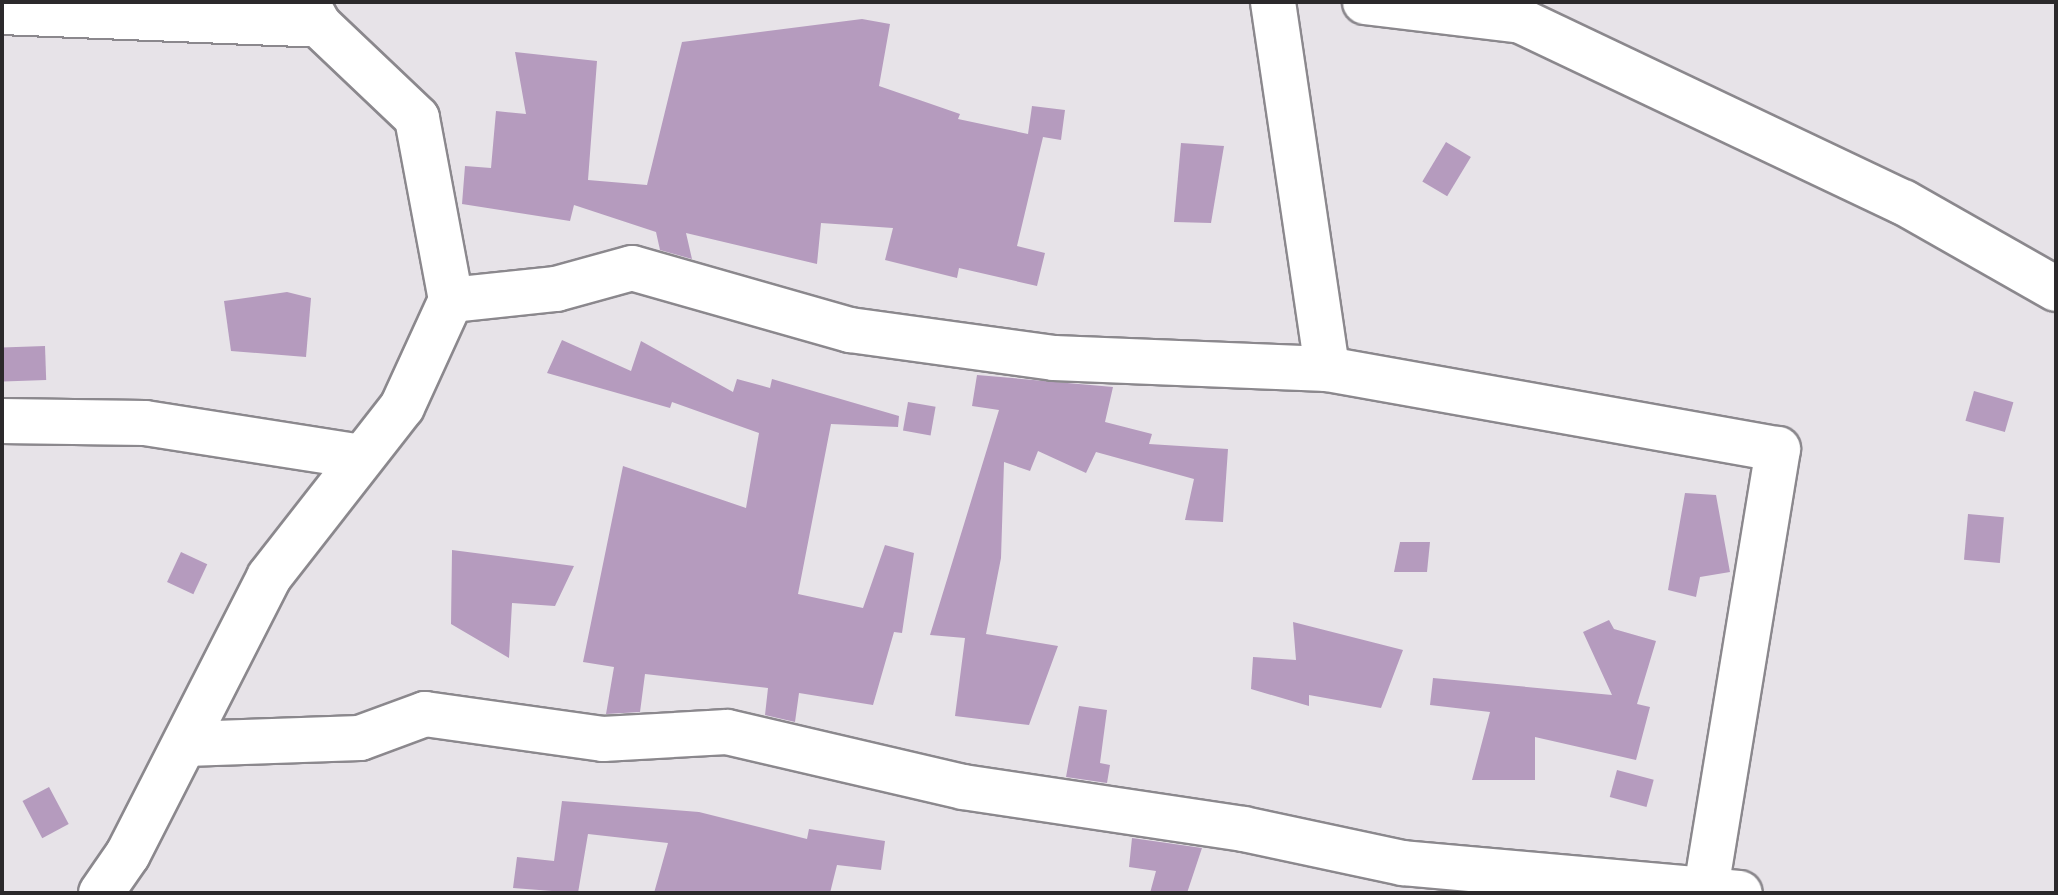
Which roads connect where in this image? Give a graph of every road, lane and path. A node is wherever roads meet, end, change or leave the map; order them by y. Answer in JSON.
{"nodes":[{"id":1,"x":1273,"y":2,"type":"edge"},
{"id":2,"x":1365,"y":2,"type":"edge"},
{"id":3,"x":2,"y":12,"type":"edge"},
{"id":4,"x":313,"y":13,"type":"edge"},
{"id":5,"x":2056,"y":289,"type":"edge"},
{"id":6,"x":451,"y":300,"type":"junction"},
{"id":7,"x":1327,"y":369,"type":"junction"},
{"id":8,"x":2,"y":421,"type":"edge"},
{"id":9,"x":361,"y":457,"type":"junction"},
{"id":10,"x":186,"y":744,"type":"junction"},
{"id":11,"x":1717,"y":891,"type":"edge"},
{"id":12,"x":101,"y":893,"type":"edge"}],
"edges":[{"from":1,"to":7,"type":"street"},
{"from":2,"to":5,"type":"street"},
{"from":3,"to":4,"type":"street"},
{"from":4,"to":6,"type":"street"},
{"from":6,"to":7,"type":"street"},
{"from":6,"to":9,"type":"street"},
{"from":7,"to":11,"type":"street"},
{"from":8,"to":9,"type":"street"},
{"from":9,"to":10,"type":"street"},
{"from":10,"to":11,"type":"street"},
{"from":10,"to":12,"type":"street"}]}
